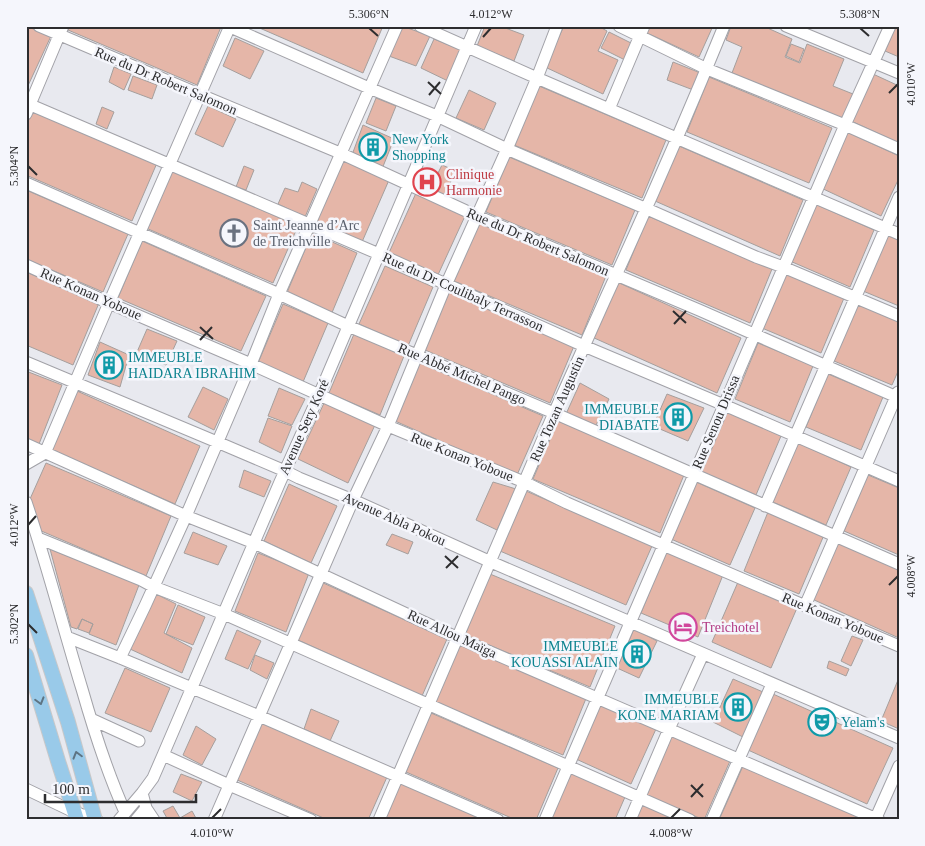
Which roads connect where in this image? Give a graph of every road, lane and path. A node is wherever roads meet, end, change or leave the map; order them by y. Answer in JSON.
{"nodes":[{"id":1,"x":39,"y":26,"type":"edge"},
{"id":2,"x":397,"y":26,"type":"edge"},
{"id":3,"x":420,"y":26,"type":"edge"},
{"id":4,"x":476,"y":26,"type":"edge"},
{"id":5,"x":557,"y":26,"type":"edge"},
{"id":6,"x":619,"y":26,"type":"edge"},
{"id":7,"x":724,"y":26,"type":"edge"},
{"id":8,"x":786,"y":26,"type":"edge"},
{"id":9,"x":890,"y":26,"type":"edge"},
{"id":10,"x":229,"y":27,"type":"edge"},
{"id":11,"x":61,"y":31,"type":"edge"},
{"id":12,"x":642,"y":31,"type":"edge"},
{"id":13,"x":468,"y":47,"type":"junction"},
{"id":14,"x":874,"y":63,"type":"junction"},
{"id":15,"x":707,"y":69,"type":"junction"},
{"id":16,"x":899,"y":73,"type":"edge"},
{"id":17,"x":537,"y":78,"type":"junction"},
{"id":18,"x":369,"y":88,"type":"junction"},
{"id":19,"x":201,"y":96,"type":"junction"},
{"id":20,"x":28,"y":107,"type":"edge"},
{"id":21,"x":609,"y":109,"type":"junction"},
{"id":22,"x":437,"y":116,"type":"junction"},
{"id":23,"x":845,"y":125,"type":"junction"},
{"id":24,"x":677,"y":138,"type":"junction"},
{"id":25,"x":506,"y":149,"type":"junction"},
{"id":26,"x":899,"y":149,"type":"edge"},
{"id":27,"x":340,"y":153,"type":"junction"},
{"id":28,"x":170,"y":164,"type":"junction"},
{"id":29,"x":26,"y":183,"type":"edge"},
{"id":30,"x":408,"y":184,"type":"junction"},
{"id":31,"x":899,"y":197,"type":"edge"},
{"id":32,"x":814,"y":198,"type":"junction"},
{"id":33,"x":646,"y":209,"type":"junction"},
{"id":34,"x":477,"y":216,"type":"junction"},
{"id":35,"x":309,"y":225,"type":"junction"},
{"id":36,"x":885,"y":228,"type":"junction"},
{"id":37,"x":140,"y":234,"type":"junction"},
{"id":38,"x":899,"y":234,"type":"edge"},
{"id":39,"x":379,"y":254,"type":"junction"},
{"id":40,"x":26,"y":265,"type":"edge"},
{"id":41,"x":783,"y":268,"type":"junction"},
{"id":42,"x":616,"y":276,"type":"junction"},
{"id":43,"x":446,"y":285,"type":"junction"},
{"id":44,"x":279,"y":294,"type":"junction"},
{"id":45,"x":854,"y":298,"type":"junction"},
{"id":46,"x":109,"y":302,"type":"junction"},
{"id":47,"x":899,"y":316,"type":"edge"},
{"id":48,"x":348,"y":326,"type":"junction"},
{"id":49,"x":754,"y":335,"type":"junction"},
{"id":50,"x":584,"y":346,"type":"junction"},
{"id":51,"x":417,"y":355,"type":"junction"},
{"id":52,"x":26,"y":362,"type":"edge"},
{"id":53,"x":251,"y":364,"type":"junction"},
{"id":54,"x":826,"y":366,"type":"junction"},
{"id":55,"x":75,"y":382,"type":"junction"},
{"id":56,"x":319,"y":395,"type":"junction"},
{"id":57,"x":898,"y":395,"type":"edge"},
{"id":58,"x":724,"y":405,"type":"junction"},
{"id":59,"x":554,"y":413,"type":"junction"},
{"id":60,"x":388,"y":426,"type":"junction"},
{"id":61,"x":795,"y":436,"type":"junction"},
{"id":62,"x":217,"y":442,"type":"junction"},
{"id":63,"x":26,"y":444,"type":"edge"},
{"id":64,"x":45,"y":453,"type":"junction"},
{"id":65,"x":26,"y":464,"type":"edge"},
{"id":66,"x":866,"y":467,"type":"junction"},
{"id":67,"x":285,"y":471,"type":"junction"},
{"id":68,"x":694,"y":475,"type":"junction"},
{"id":69,"x":524,"y":482,"type":"junction"},
{"id":70,"x":899,"y":482,"type":"edge"},
{"id":71,"x":353,"y":500,"type":"junction"},
{"id":72,"x":26,"y":502,"type":"edge"},
{"id":73,"x":766,"y":506,"type":"junction"},
{"id":74,"x":186,"y":516,"type":"junction"},
{"id":75,"x":836,"y":536,"type":"junction"},
{"id":76,"x":38,"y":538,"type":"junction"},
{"id":77,"x":254,"y":543,"type":"junction"},
{"id":78,"x":663,"y":546,"type":"junction"},
{"id":79,"x":491,"y":562,"type":"junction"},
{"id":80,"x":899,"y":564,"type":"edge"},
{"id":81,"x":321,"y":574,"type":"junction"},
{"id":82,"x":154,"y":587,"type":"junction"},
{"id":83,"x":26,"y":593,"type":"edge"},
{"id":84,"x":806,"y":606,"type":"junction"},
{"id":85,"x":224,"y":614,"type":"junction"},
{"id":86,"x":631,"y":622,"type":"junction"},
{"id":87,"x":67,"y":637,"type":"junction"},
{"id":88,"x":458,"y":638,"type":"junction"},
{"id":89,"x":290,"y":644,"type":"junction"},
{"id":90,"x":899,"y":646,"type":"edge"},
{"id":91,"x":703,"y":654,"type":"junction"},
{"id":92,"x":120,"y":658,"type":"junction"},
{"id":93,"x":27,"y":662,"type":"edge"},
{"id":94,"x":772,"y":684,"type":"junction"},
{"id":95,"x":191,"y":688,"type":"junction"},
{"id":96,"x":598,"y":698,"type":"junction"},
{"id":97,"x":429,"y":704,"type":"junction"},
{"id":98,"x":259,"y":716,"type":"junction"},
{"id":99,"x":91,"y":719,"type":"junction"},
{"id":100,"x":669,"y":729,"type":"junction"},
{"id":101,"x":899,"y":738,"type":"edge"},
{"id":102,"x":139,"y":741,"type":"dead end"},
{"id":103,"x":163,"y":755,"type":"junction"},
{"id":104,"x":739,"y":759,"type":"junction"},
{"id":105,"x":568,"y":766,"type":"junction"},
{"id":106,"x":899,"y":766,"type":"edge"},
{"id":107,"x":398,"y":777,"type":"junction"},
{"id":108,"x":229,"y":785,"type":"junction"},
{"id":109,"x":26,"y":789,"type":"edge"},
{"id":110,"x":142,"y":793,"type":"junction"},
{"id":111,"x":640,"y":798,"type":"junction"},
{"id":112,"x":146,"y":808,"type":"junction"},
{"id":113,"x":76,"y":816,"type":"edge"},
{"id":114,"x":122,"y":816,"type":"edge"},
{"id":115,"x":877,"y":819,"type":"edge"},
{"id":116,"x":96,"y":820,"type":"edge"},
{"id":117,"x":136,"y":820,"type":"edge"},
{"id":118,"x":154,"y":820,"type":"edge"},
{"id":119,"x":214,"y":820,"type":"edge"},
{"id":120,"x":310,"y":820,"type":"edge"},
{"id":121,"x":379,"y":820,"type":"edge"},
{"id":122,"x":498,"y":820,"type":"edge"},
{"id":123,"x":545,"y":820,"type":"edge"},
{"id":124,"x":630,"y":820,"type":"edge"},
{"id":125,"x":690,"y":820,"type":"edge"},
{"id":126,"x":712,"y":820,"type":"edge"}],
"edges":[{"from":1,"to":11,"type":"street","name":"Rue du Dr Robert Salomon"},
{"from":2,"to":18,"type":"street"},
{"from":3,"to":13,"type":"street"},
{"from":4,"to":13,"type":"street","name":"Avenue Sery Koré"},
{"from":5,"to":17,"type":"street"},
{"from":6,"to":12,"type":"street"},
{"from":7,"to":15,"type":"street","name":"Rue Tozan Augustin"},
{"from":8,"to":14,"type":"street"},
{"from":9,"to":14,"type":"street","name":"Rue Senou Drissa"},
{"from":10,"to":18,"type":"street"},
{"from":10,"to":19,"type":"street"},
{"from":11,"to":19,"type":"street","name":"Rue du Dr Robert Salomon"},
{"from":11,"to":20,"type":"street"},
{"from":12,"to":15,"type":"street"},
{"from":12,"to":21,"type":"street"},
{"from":13,"to":17,"type":"street"},
{"from":13,"to":22,"type":"street","name":"Avenue Sery Koré"},
{"from":14,"to":16,"type":"street"},
{"from":14,"to":23,"type":"street","name":"Rue Senou Drissa"},
{"from":15,"to":23,"type":"street"},
{"from":15,"to":24,"type":"street","name":"Rue Tozan Augustin"},
{"from":17,"to":21,"type":"street"},
{"from":17,"to":25,"type":"street"},
{"from":18,"to":22,"type":"street"},
{"from":18,"to":27,"type":"street"},
{"from":19,"to":27,"type":"street","name":"Rue du Dr Robert Salomon"},
{"from":19,"to":28,"type":"street"},
{"from":20,"to":28,"type":"street","name":"Rue du Dr Coulibaly Terrasson"},
{"from":21,"to":24,"type":"street"},
{"from":22,"to":25,"type":"street"},
{"from":22,"to":30,"type":"street","name":"Avenue Sery Koré"},
{"from":23,"to":26,"type":"street"},
{"from":23,"to":32,"type":"street","name":"Rue Senou Drissa"},
{"from":24,"to":32,"type":"street"},
{"from":24,"to":33,"type":"street","name":"Rue Tozan Augustin"},
{"from":25,"to":33,"type":"street"},
{"from":25,"to":34,"type":"street"},
{"from":27,"to":30,"type":"street","name":"Rue du Dr Robert Salomon"},
{"from":27,"to":35,"type":"street"},
{"from":28,"to":35,"type":"street","name":"Rue du Dr Coulibaly Terrasson"},
{"from":28,"to":37,"type":"street"},
{"from":29,"to":37,"type":"street","name":"Rue Abbé Michel Pango"},
{"from":30,"to":34,"type":"street","name":"Rue du Dr Robert Salomon"},
{"from":30,"to":39,"type":"street","name":"Avenue Sery Koré"},
{"from":31,"to":36,"type":"street"},
{"from":32,"to":36,"type":"street"},
{"from":32,"to":41,"type":"street","name":"Rue Senou Drissa"},
{"from":33,"to":41,"type":"street"},
{"from":33,"to":42,"type":"street","name":"Rue Tozan Augustin"},
{"from":34,"to":42,"type":"street","name":"Rue du Dr Robert Salomon"},
{"from":34,"to":43,"type":"street"},
{"from":35,"to":39,"type":"street","name":"Rue du Dr Coulibaly Terrasson"},
{"from":35,"to":44,"type":"street"},
{"from":36,"to":38,"type":"street"},
{"from":36,"to":45,"type":"street"},
{"from":37,"to":44,"type":"street","name":"Rue Abbé Michel Pango"},
{"from":37,"to":46,"type":"street"},
{"from":39,"to":43,"type":"street","name":"Rue du Dr Coulibaly Terrasson"},
{"from":39,"to":48,"type":"street","name":"Avenue Sery Koré"},
{"from":40,"to":46,"type":"street","name":"Rue Konan Yoboue"},
{"from":41,"to":45,"type":"street"},
{"from":41,"to":49,"type":"street","name":"Rue Senou Drissa"},
{"from":42,"to":49,"type":"street","name":"Rue du Dr Robert Salomon"},
{"from":42,"to":50,"type":"street","name":"Rue Tozan Augustin"},
{"from":43,"to":50,"type":"street","name":"Rue du Dr Coulibaly Terrasson"},
{"from":43,"to":51,"type":"street"},
{"from":44,"to":48,"type":"street","name":"Rue Abbé Michel Pango"},
{"from":44,"to":53,"type":"street"},
{"from":45,"to":47,"type":"street"},
{"from":45,"to":54,"type":"street"},
{"from":46,"to":53,"type":"street","name":"Rue Konan Yoboue"},
{"from":46,"to":55,"type":"street"},
{"from":48,"to":51,"type":"street","name":"Rue Abbé Michel Pango"},
{"from":48,"to":56,"type":"street","name":"Avenue Sery Koré"},
{"from":49,"to":54,"type":"street","name":"Rue du Dr Robert Salomon"},
{"from":49,"to":58,"type":"street","name":"Rue Senou Drissa"},
{"from":50,"to":58,"type":"street","name":"Rue du Dr Coulibaly Terrasson"},
{"from":50,"to":59,"type":"street","name":"Rue Tozan Augustin"},
{"from":51,"to":59,"type":"street","name":"Rue Abbé Michel Pango"},
{"from":51,"to":60,"type":"street"},
{"from":52,"to":55,"type":"street","name":"Avenue Abla Pokou"},
{"from":53,"to":56,"type":"street","name":"Rue Konan Yoboue"},
{"from":53,"to":62,"type":"street"},
{"from":54,"to":57,"type":"street","name":"Rue du Dr Robert Salomon"},
{"from":54,"to":61,"type":"street"},
{"from":55,"to":62,"type":"street","name":"Avenue Abla Pokou"},
{"from":55,"to":64,"type":"street"},
{"from":56,"to":60,"type":"street","name":"Rue Konan Yoboue"},
{"from":56,"to":67,"type":"street","name":"Avenue Sery Koré"},
{"from":57,"to":66,"type":"street"},
{"from":58,"to":61,"type":"street","name":"Rue du Dr Coulibaly Terrasson"},
{"from":58,"to":68,"type":"street","name":"Rue Senou Drissa"},
{"from":59,"to":68,"type":"street","name":"Rue Abbé Michel Pango"},
{"from":59,"to":69,"type":"street","name":"Rue Tozan Augustin"},
{"from":60,"to":69,"type":"street","name":"Rue Konan Yoboue"},
{"from":60,"to":71,"type":"street"},
{"from":61,"to":66,"type":"street","name":"Rue du Dr Coulibaly Terrasson"},
{"from":61,"to":73,"type":"street"},
{"from":62,"to":67,"type":"street","name":"Avenue Abla Pokou"},
{"from":62,"to":74,"type":"street"},
{"from":63,"to":64,"type":"street","name":"Rue Allou Maïga"},
{"from":64,"to":65,"type":"street"},
{"from":64,"to":74,"type":"street","name":"Rue Allou Maïga"},
{"from":66,"to":70,"type":"street","name":"Rue du Dr Coulibaly Terrasson"},
{"from":66,"to":75,"type":"street"},
{"from":67,"to":71,"type":"street","name":"Avenue Abla Pokou"},
{"from":67,"to":77,"type":"street","name":"Avenue Sery Koré"},
{"from":68,"to":73,"type":"street","name":"Rue Abbé Michel Pango"},
{"from":68,"to":78,"type":"street","name":"Rue Senou Drissa"},
{"from":69,"to":78,"type":"street","name":"Rue Konan Yoboue"},
{"from":69,"to":79,"type":"street","name":"Rue Tozan Augustin"},
{"from":71,"to":79,"type":"street","name":"Avenue Abla Pokou"},
{"from":71,"to":81,"type":"street"},
{"from":72,"to":76,"type":"street"},
{"from":73,"to":75,"type":"street","name":"Rue Abbé Michel Pango"},
{"from":74,"to":77,"type":"street","name":"Rue Allou Maïga"},
{"from":74,"to":82,"type":"street"},
{"from":75,"to":80,"type":"street","name":"Rue Abbé Michel Pango"},
{"from":75,"to":84,"type":"street"},
{"from":76,"to":82,"type":"street"},
{"from":76,"to":87,"type":"street"},
{"from":77,"to":81,"type":"street","name":"Rue Allou Maïga"},
{"from":77,"to":85,"type":"street","name":"Avenue Sery Koré"},
{"from":78,"to":84,"type":"street","name":"Rue Konan Yoboue"},
{"from":78,"to":86,"type":"street","name":"Rue Senou Drissa"},
{"from":79,"to":86,"type":"street","name":"Avenue Abla Pokou"},
{"from":79,"to":88,"type":"street","name":"Rue Tozan Augustin"},
{"from":81,"to":88,"type":"street","name":"Rue Allou Maïga"},
{"from":81,"to":89,"type":"street"},
{"from":82,"to":85,"type":"street"},
{"from":82,"to":92,"type":"street"},
{"from":116,"to":83,"type":"main road","one_way":true},
{"from":84,"to":90,"type":"street","name":"Rue Konan Yoboue"},
{"from":85,"to":89,"type":"street"},
{"from":85,"to":95,"type":"street","name":"Avenue Sery Koré"},
{"from":86,"to":91,"type":"street","name":"Avenue Abla Pokou"},
{"from":86,"to":96,"type":"street","name":"Rue Senou Drissa"},
{"from":87,"to":92,"type":"street"},
{"from":87,"to":99,"type":"street"},
{"from":88,"to":96,"type":"street","name":"Rue Allou Maïga"},
{"from":88,"to":97,"type":"street","name":"Rue Tozan Augustin"},
{"from":89,"to":97,"type":"street"},
{"from":89,"to":98,"type":"street"},
{"from":91,"to":94,"type":"street","name":"Avenue Abla Pokou"},
{"from":91,"to":100,"type":"street"},
{"from":92,"to":95,"type":"street"},
{"from":93,"to":113,"type":"main road","one_way":true},
{"from":94,"to":101,"type":"street","name":"Avenue Abla Pokou"},
{"from":94,"to":104,"type":"street"},
{"from":95,"to":98,"type":"street"},
{"from":95,"to":103,"type":"street","name":"Avenue Sery Koré"},
{"from":96,"to":100,"type":"street","name":"Rue Allou Maïga"},
{"from":96,"to":105,"type":"street","name":"Rue Senou Drissa"},
{"from":97,"to":105,"type":"street"},
{"from":97,"to":107,"type":"street","name":"Rue Tozan Augustin"},
{"from":98,"to":107,"type":"street"},
{"from":98,"to":108,"type":"street"},
{"from":99,"to":102,"type":"street"},
{"from":99,"to":114,"type":"street"},
{"from":100,"to":104,"type":"street","name":"Rue Allou Maïga"},
{"from":100,"to":111,"type":"street"},
{"from":103,"to":108,"type":"street"},
{"from":103,"to":110,"type":"street","name":"Avenue Sery Koré"},
{"from":104,"to":115,"type":"street","name":"Rue Allou Maïga"},
{"from":104,"to":126,"type":"street"},
{"from":105,"to":111,"type":"street"},
{"from":105,"to":123,"type":"street","name":"Rue Senou Drissa"},
{"from":106,"to":115,"type":"street"},
{"from":107,"to":121,"type":"street","name":"Rue Tozan Augustin"},
{"from":107,"to":122,"type":"street"},
{"from":108,"to":119,"type":"street"},
{"from":108,"to":120,"type":"street"},
{"from":109,"to":113,"type":"street"},
{"from":110,"to":112,"type":"street"},
{"from":110,"to":114,"type":"street","name":"Avenue Sery Koré"},
{"from":111,"to":124,"type":"street"},
{"from":111,"to":125,"type":"street"},
{"from":112,"to":117,"type":"street"},
{"from":112,"to":118,"type":"street"},
{"from":113,"to":116,"type":"street"}]}
